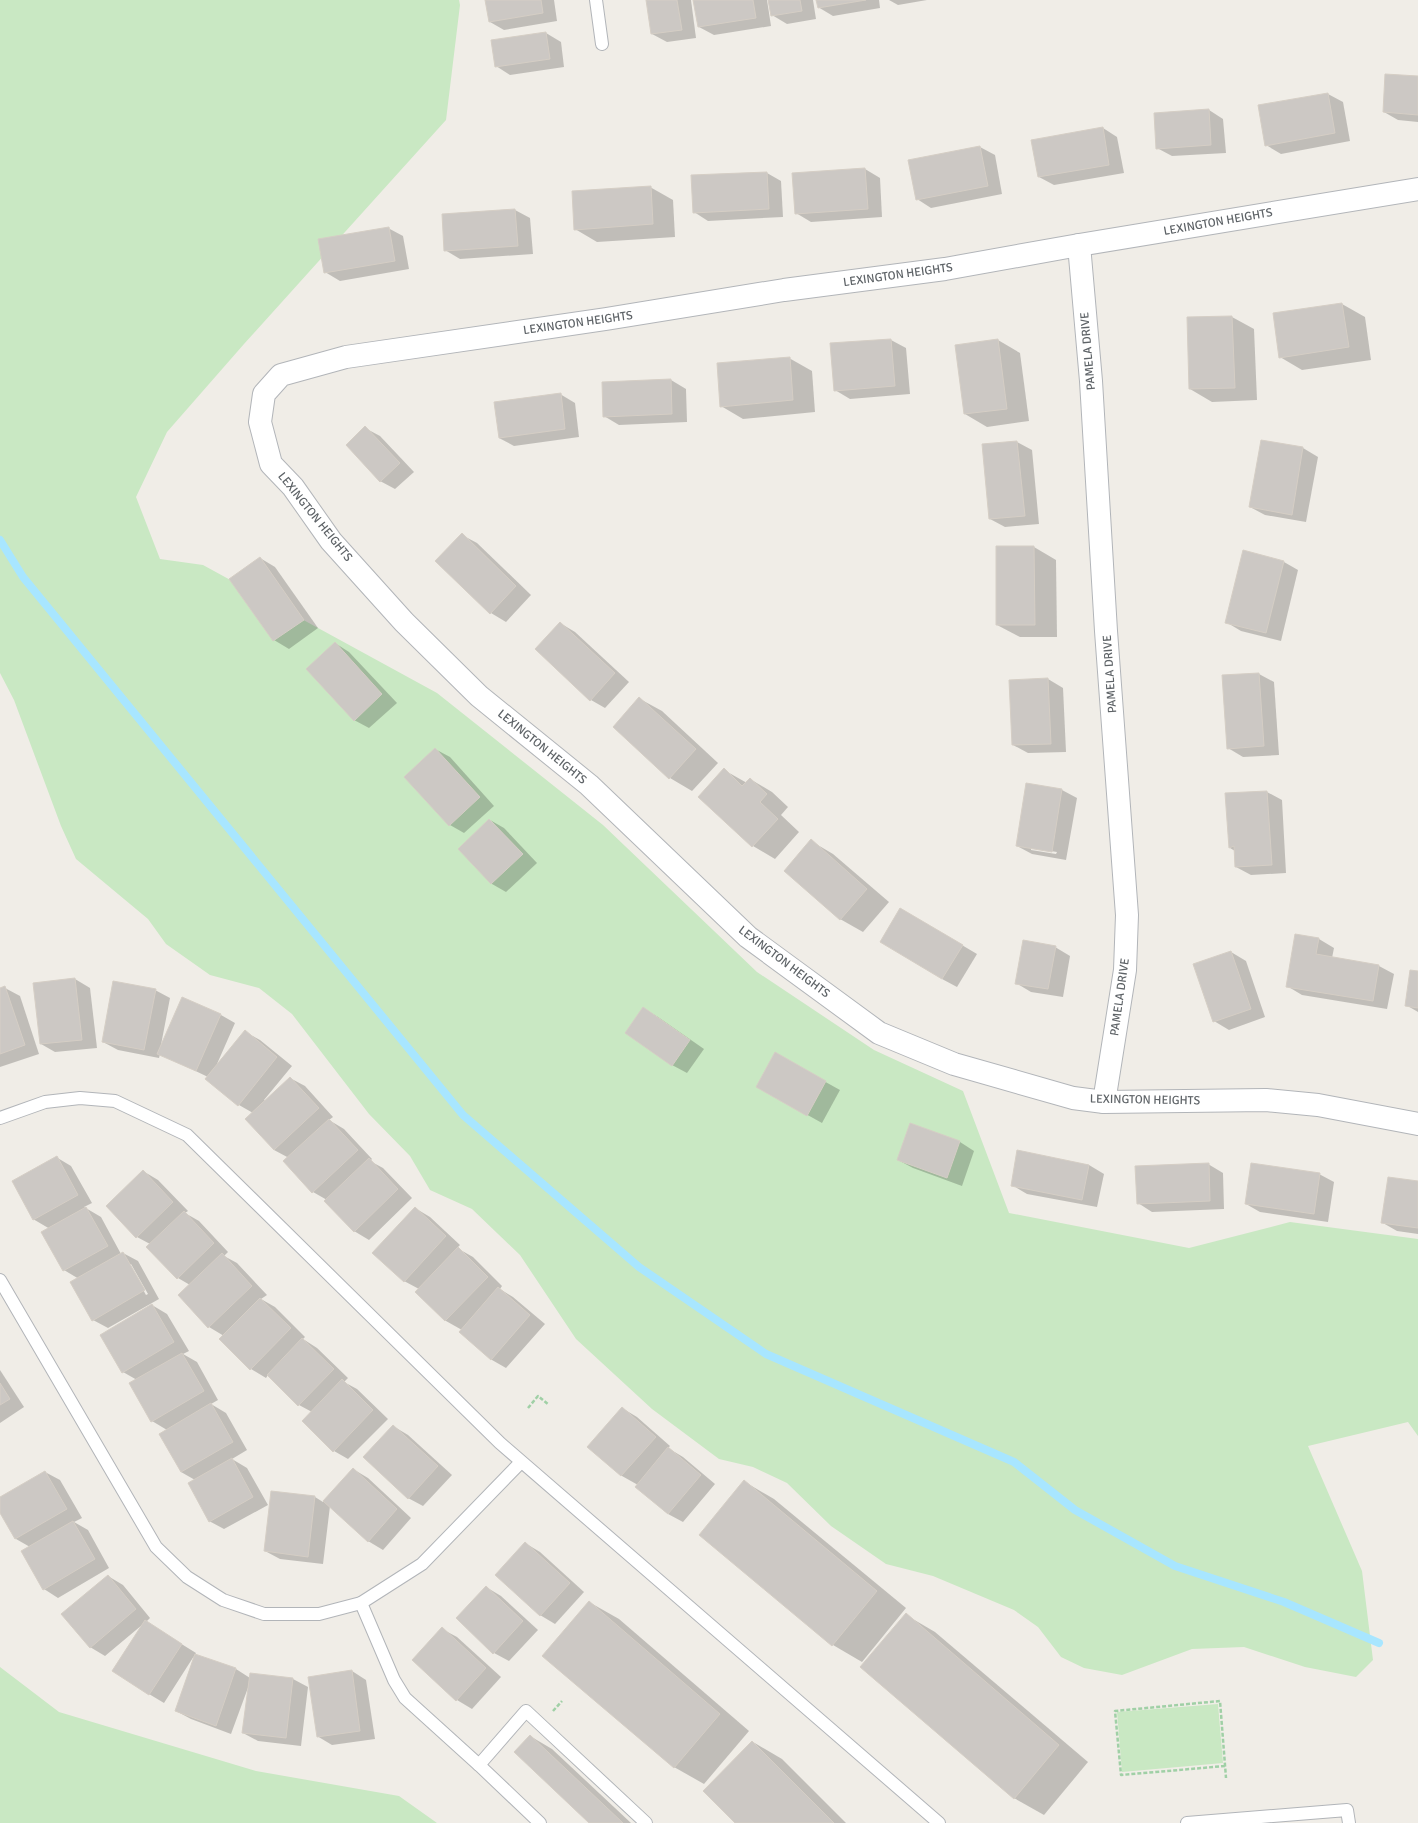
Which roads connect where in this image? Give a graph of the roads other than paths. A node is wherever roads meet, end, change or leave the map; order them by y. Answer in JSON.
{"nodes":[{"id":1,"x":596,"y":0,"type":"edge"},
{"id":2,"x":602,"y":44,"type":"dead end"},
{"id":3,"x":1418,"y":189,"type":"edge"},
{"id":4,"x":1079,"y":245,"type":"junction"},
{"id":5,"x":1104,"y":1102,"type":"junction"},
{"id":6,"x":0,"y":1118,"type":"edge"},
{"id":7,"x":1418,"y":1124,"type":"edge"},
{"id":8,"x":0,"y":1280,"type":"edge"},
{"id":9,"x":522,"y":1462,"type":"junction"},
{"id":10,"x":361,"y":1603,"type":"junction"},
{"id":11,"x":479,"y":1765,"type":"junction"},
{"id":12,"x":540,"y":1823,"type":"edge"},
{"id":13,"x":646,"y":1823,"type":"edge"},
{"id":14,"x":939,"y":1823,"type":"edge"},
{"id":15,"x":1187,"y":1823,"type":"edge"},
{"id":16,"x":1349,"y":1823,"type":"edge"}],
"edges":[{"from":1,"to":2,"type":"lane"},
{"from":3,"to":4,"type":"street","name":"LEXINGTON HEIGHTS"},
{"from":4,"to":5,"type":"street","name":"PAMELA DRIVE"},
{"from":4,"to":5,"type":"street","name":"LEXINGTON HEIGHTS"},
{"from":5,"to":7,"type":"street","name":"LEXINGTON HEIGHTS"},
{"from":6,"to":9,"type":"lane"},
{"from":8,"to":10,"type":"lane"},
{"from":9,"to":10,"type":"lane"},
{"from":9,"to":14,"type":"lane"},
{"from":10,"to":11,"type":"lane"},
{"from":11,"to":12,"type":"lane"},
{"from":11,"to":13,"type":"lane"},
{"from":15,"to":16,"type":"lane"}]}
